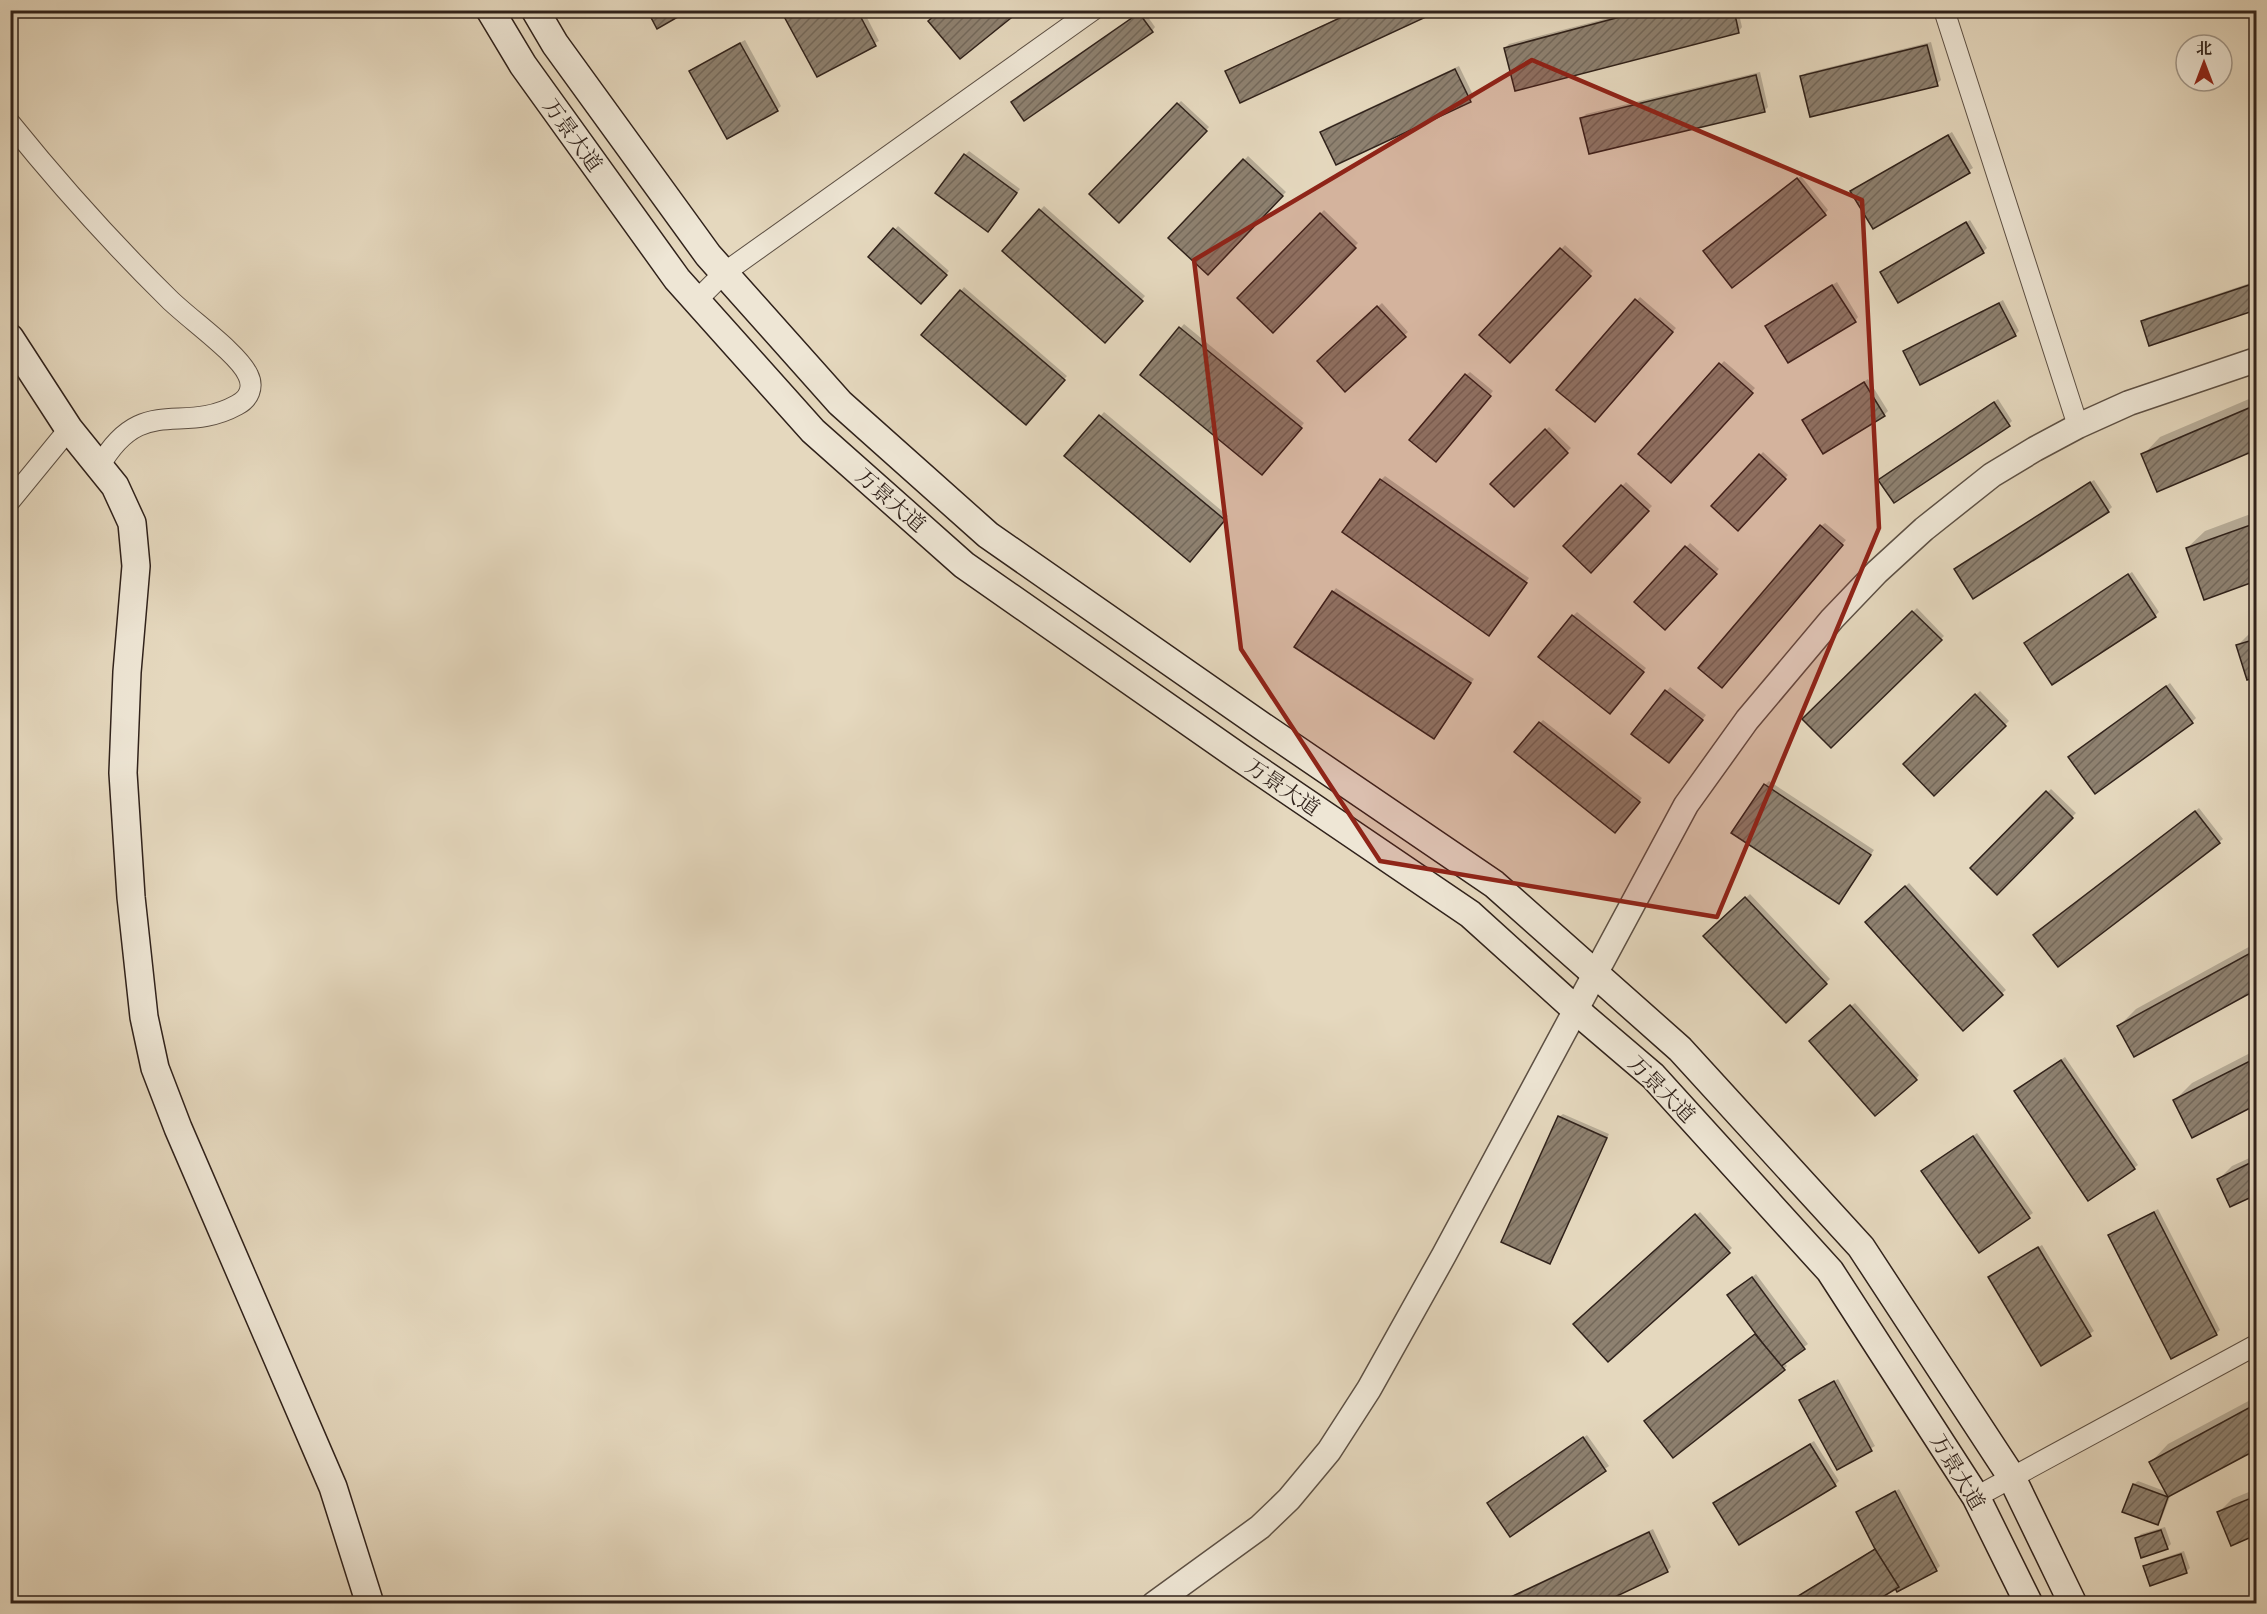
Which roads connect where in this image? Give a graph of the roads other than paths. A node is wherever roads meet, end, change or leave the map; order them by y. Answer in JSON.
{"nodes":[{"id":1,"x":490,"y":10,"type":"edge"},
{"id":2,"x":535,"y":10,"type":"edge"},
{"id":3,"x":1093,"y":10,"type":"edge"},
{"id":4,"x":1944,"y":10,"type":"edge"},
{"id":5,"x":10,"y":123,"type":"edge"},
{"id":6,"x":724,"y":273,"type":"junction"},
{"id":7,"x":696,"y":301,"type":"junction"},
{"id":8,"x":10,"y":338,"type":"edge"},
{"id":9,"x":2256,"y":360,"type":"edge"},
{"id":10,"x":2078,"y":426,"type":"junction"},
{"id":11,"x":69,"y":429,"type":"junction"},
{"id":12,"x":99,"y":467,"type":"junction"},
{"id":13,"x":10,"y":501,"type":"edge"},
{"id":14,"x":1596,"y":973,"type":"junction"},
{"id":15,"x":1576,"y":1010,"type":"junction"},
{"id":16,"x":2256,"y":1345,"type":"edge"},
{"id":17,"x":2011,"y":1476,"type":"junction"},
{"id":18,"x":1976,"y":1497,"type":"junction"},
{"id":19,"x":370,"y":1604,"type":"edge"},
{"id":20,"x":1154,"y":1604,"type":"edge"},
{"id":21,"x":2029,"y":1604,"type":"edge"},
{"id":22,"x":2073,"y":1604,"type":"edge"}],
"edges":[{"from":1,"to":7,"type":"main road","name":"万景大道"},
{"from":2,"to":6,"type":"main road","name":"万景大道"},
{"from":3,"to":6,"type":"street"},
{"from":4,"to":10,"type":"street"},
{"from":5,"to":12,"type":"street"},
{"from":6,"to":7,"type":"street"},
{"from":6,"to":14,"type":"main road","name":"万景大道"},
{"from":7,"to":15,"type":"main road","name":"万景大道"},
{"from":8,"to":11,"type":"main road"},
{"from":9,"to":10,"type":"street"},
{"from":10,"to":14,"type":"street"},
{"from":11,"to":12,"type":"main road"},
{"from":11,"to":13,"type":"street"},
{"from":12,"to":19,"type":"main road"},
{"from":14,"to":15,"type":"street"},
{"from":14,"to":17,"type":"main road","name":"万景大道"},
{"from":15,"to":18,"type":"main road","name":"万景大道"},
{"from":15,"to":20,"type":"street"},
{"from":16,"to":17,"type":"street"},
{"from":17,"to":18,"type":"street"},
{"from":17,"to":22,"type":"main road","name":"万景大道"},
{"from":18,"to":21,"type":"main road","name":"万景大道"}]}
